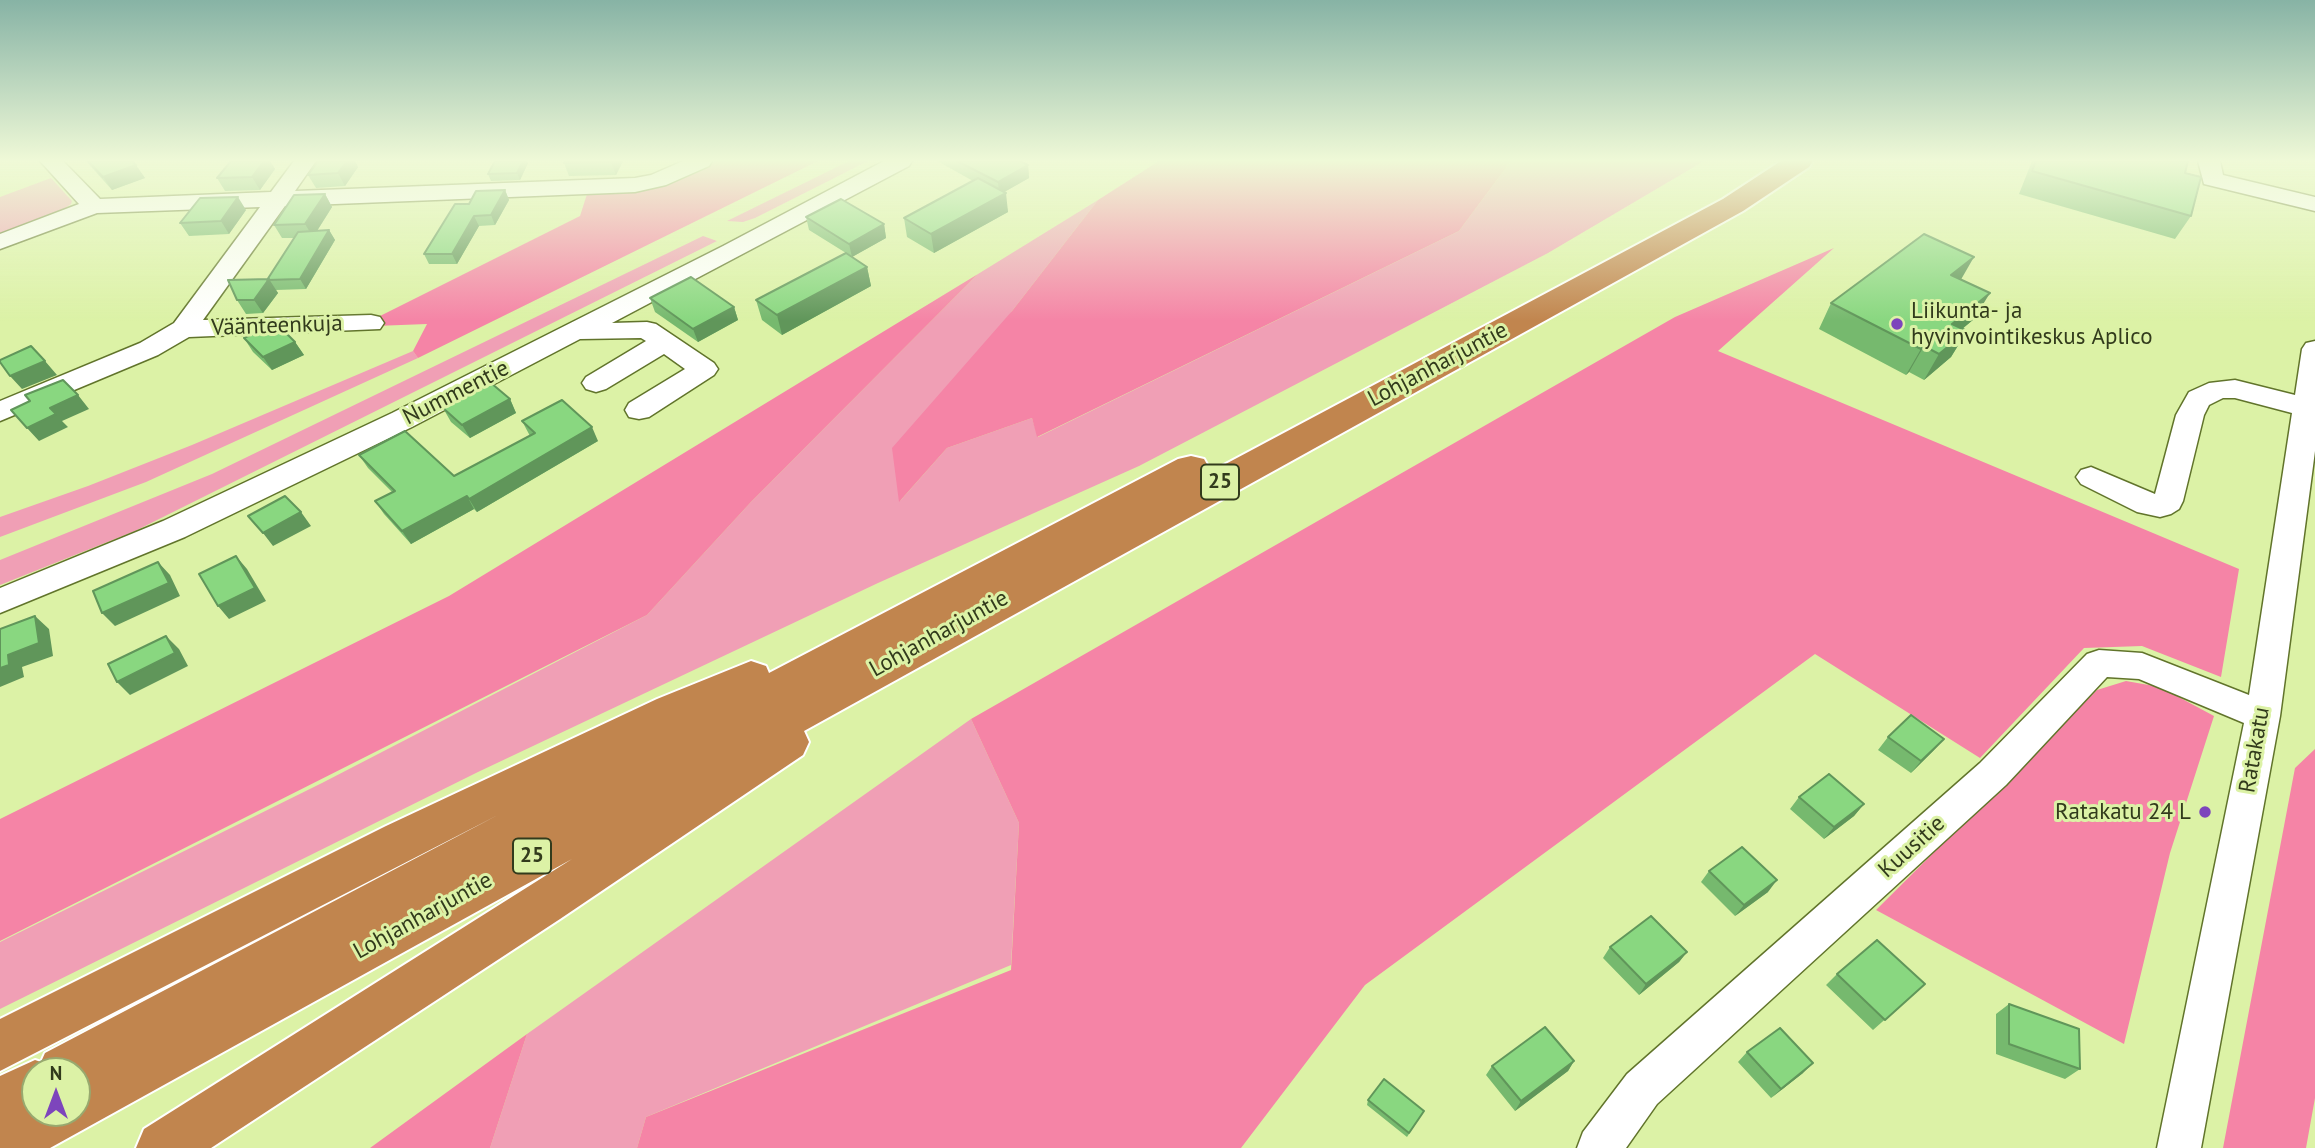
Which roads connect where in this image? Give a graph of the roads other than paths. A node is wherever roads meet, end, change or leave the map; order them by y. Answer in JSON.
{"nodes":[{"id":1,"x":71,"y":215,"type":"edge"},
{"id":2,"x":266,"y":215,"type":"edge"},
{"id":3,"x":799,"y":215,"type":"edge"},
{"id":4,"x":1667,"y":215,"type":"edge"},
{"id":5,"x":0,"y":242,"type":"edge"},
{"id":6,"x":371,"y":323,"type":"dead end"},
{"id":7,"x":183,"y":329,"type":"junction"},
{"id":8,"x":576,"y":332,"type":"junction"},
{"id":9,"x":664,"y":342,"type":"junction"},
{"id":10,"x":2315,"y":349,"type":"edge"},
{"id":11,"x":596,"y":383,"type":"dead end"},
{"id":12,"x":2307,"y":407,"type":"junction"},
{"id":13,"x":639,"y":410,"type":"dead end"},
{"id":14,"x":0,"y":412,"type":"edge"},
{"id":15,"x":2091,"y":477,"type":"dead end"},
{"id":16,"x":975,"y":599,"type":"junction"},
{"id":17,"x":0,"y":601,"type":"edge"},
{"id":18,"x":2263,"y":716,"type":"junction"},
{"id":19,"x":0,"y":1046,"type":"edge"},
{"id":20,"x":89,"y":1057,"type":"edge"},
{"id":21,"x":21,"y":1093,"type":"edge"},
{"id":22,"x":91,"y":1096,"type":"edge"},
{"id":23,"x":0,"y":1104,"type":"edge"},
{"id":24,"x":35,"y":1127,"type":"edge"},
{"id":25,"x":0,"y":1146,"type":"edge"},
{"id":26,"x":163,"y":1148,"type":"edge"},
{"id":27,"x":1599,"y":1148,"type":"edge"},
{"id":28,"x":2179,"y":1148,"type":"edge"}],
"edges":[{"from":1,"to":5,"type":"street"},
{"from":2,"to":7,"type":"street"},
{"from":3,"to":8,"type":"street","name":"Nummentie"},
{"from":4,"to":16,"type":"highway","name":"Lohjanharjuntie","number":"25"},
{"from":6,"to":7,"type":"street","name":"Väänteenkuja"},
{"from":7,"to":14,"type":"street"},
{"from":8,"to":9,"type":"street"},
{"from":8,"to":17,"type":"street","name":"Nummentie"},
{"from":9,"to":11,"type":"street"},
{"from":9,"to":13,"type":"street"},
{"from":10,"to":12,"type":"street","name":"Ratakatu"},
{"from":12,"to":15,"type":"street"},
{"from":12,"to":18,"type":"street","name":"Ratakatu"},
{"from":16,"to":19,"type":"highway"},
{"from":16,"to":20,"type":"highway","name":"Lohjanharjuntie","number":"25"},
{"from":16,"to":22,"type":"highway","name":"Lohjanharjuntie","number":"25"},
{"from":16,"to":26,"type":"highway"},
{"from":18,"to":27,"type":"street","name":"Kuusitie"},
{"from":18,"to":28,"type":"street","name":"Ratakatu"},
{"from":21,"to":23,"type":"highway"},
{"from":24,"to":25,"type":"highway"}]}
